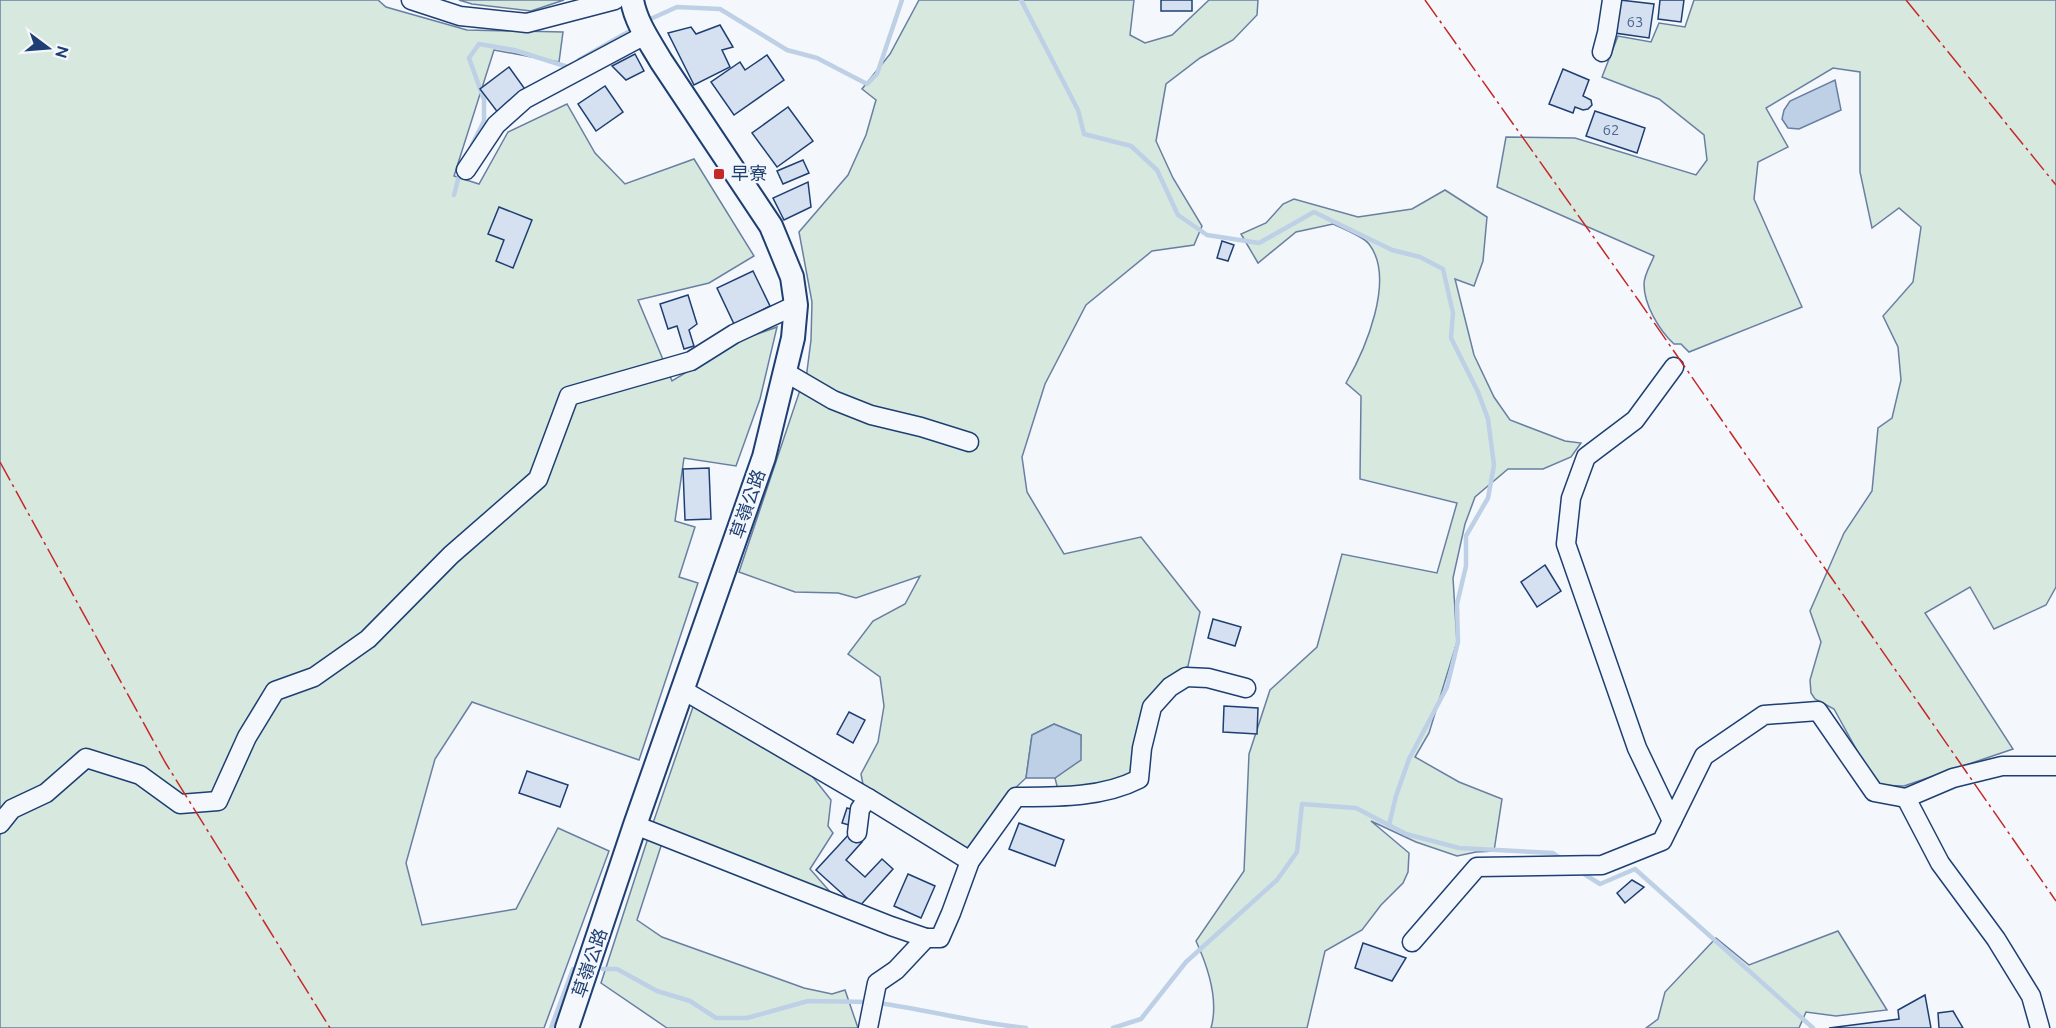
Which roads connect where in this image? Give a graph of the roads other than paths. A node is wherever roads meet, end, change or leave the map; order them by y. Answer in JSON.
{"nodes":[{"id":1,"x":411,"y":0,"type":"edge"},
{"id":2,"x":615,"y":0,"type":"edge"},
{"id":3,"x":632,"y":0,"type":"edge"},
{"id":4,"x":1612,"y":0,"type":"edge"},
{"id":5,"x":645,"y":34,"type":"junction"},
{"id":6,"x":1602,"y":52,"type":"dead end"},
{"id":7,"x":466,"y":170,"type":"dead end"},
{"id":8,"x":796,"y":305,"type":"junction"},
{"id":9,"x":1674,"y":367,"type":"dead end"},
{"id":10,"x":784,"y":372,"type":"junction"},
{"id":11,"x":969,"y":442,"type":"dead end"},
{"id":12,"x":1246,"y":688,"type":"dead end"},
{"id":13,"x":682,"y":690,"type":"junction"},
{"id":14,"x":2056,"y":766,"type":"edge"},
{"id":15,"x":868,"y":798,"type":"junction"},
{"id":16,"x":1906,"y":798,"type":"junction"},
{"id":17,"x":1672,"y":821,"type":"junction"},
{"id":18,"x":0,"y":824,"type":"edge"},
{"id":19,"x":635,"y":825,"type":"junction"},
{"id":20,"x":857,"y":833,"type":"dead end"},
{"id":21,"x":970,"y":861,"type":"junction"},
{"id":22,"x":926,"y":938,"type":"junction"},
{"id":23,"x":1412,"y":942,"type":"dead end"},
{"id":24,"x":869,"y":1021,"type":"edge"},
{"id":25,"x":567,"y":1028,"type":"edge"},
{"id":26,"x":2040,"y":1028,"type":"edge"}],
"edges":[{"from":1,"to":2,"type":"street"},
{"from":3,"to":5,"type":"main road","name":"草嶺公路"},
{"from":4,"to":6,"type":"street"},
{"from":5,"to":7,"type":"street"},
{"from":5,"to":8,"type":"main road","name":"草嶺公路"},
{"from":8,"to":10,"type":"main road","name":"草嶺公路"},
{"from":8,"to":18,"type":"street"},
{"from":9,"to":17,"type":"street"},
{"from":10,"to":11,"type":"street"},
{"from":10,"to":13,"type":"main road","name":"草嶺公路"},
{"from":12,"to":21,"type":"street"},
{"from":13,"to":15,"type":"street"},
{"from":13,"to":19,"type":"main road","name":"草嶺公路"},
{"from":14,"to":16,"type":"street"},
{"from":15,"to":20,"type":"street"},
{"from":15,"to":21,"type":"street"},
{"from":16,"to":17,"type":"street"},
{"from":16,"to":26,"type":"street"},
{"from":17,"to":23,"type":"street"},
{"from":19,"to":22,"type":"street"},
{"from":19,"to":25,"type":"main road","name":"草嶺公路"},
{"from":21,"to":22,"type":"street"},
{"from":22,"to":24,"type":"street"}]}
